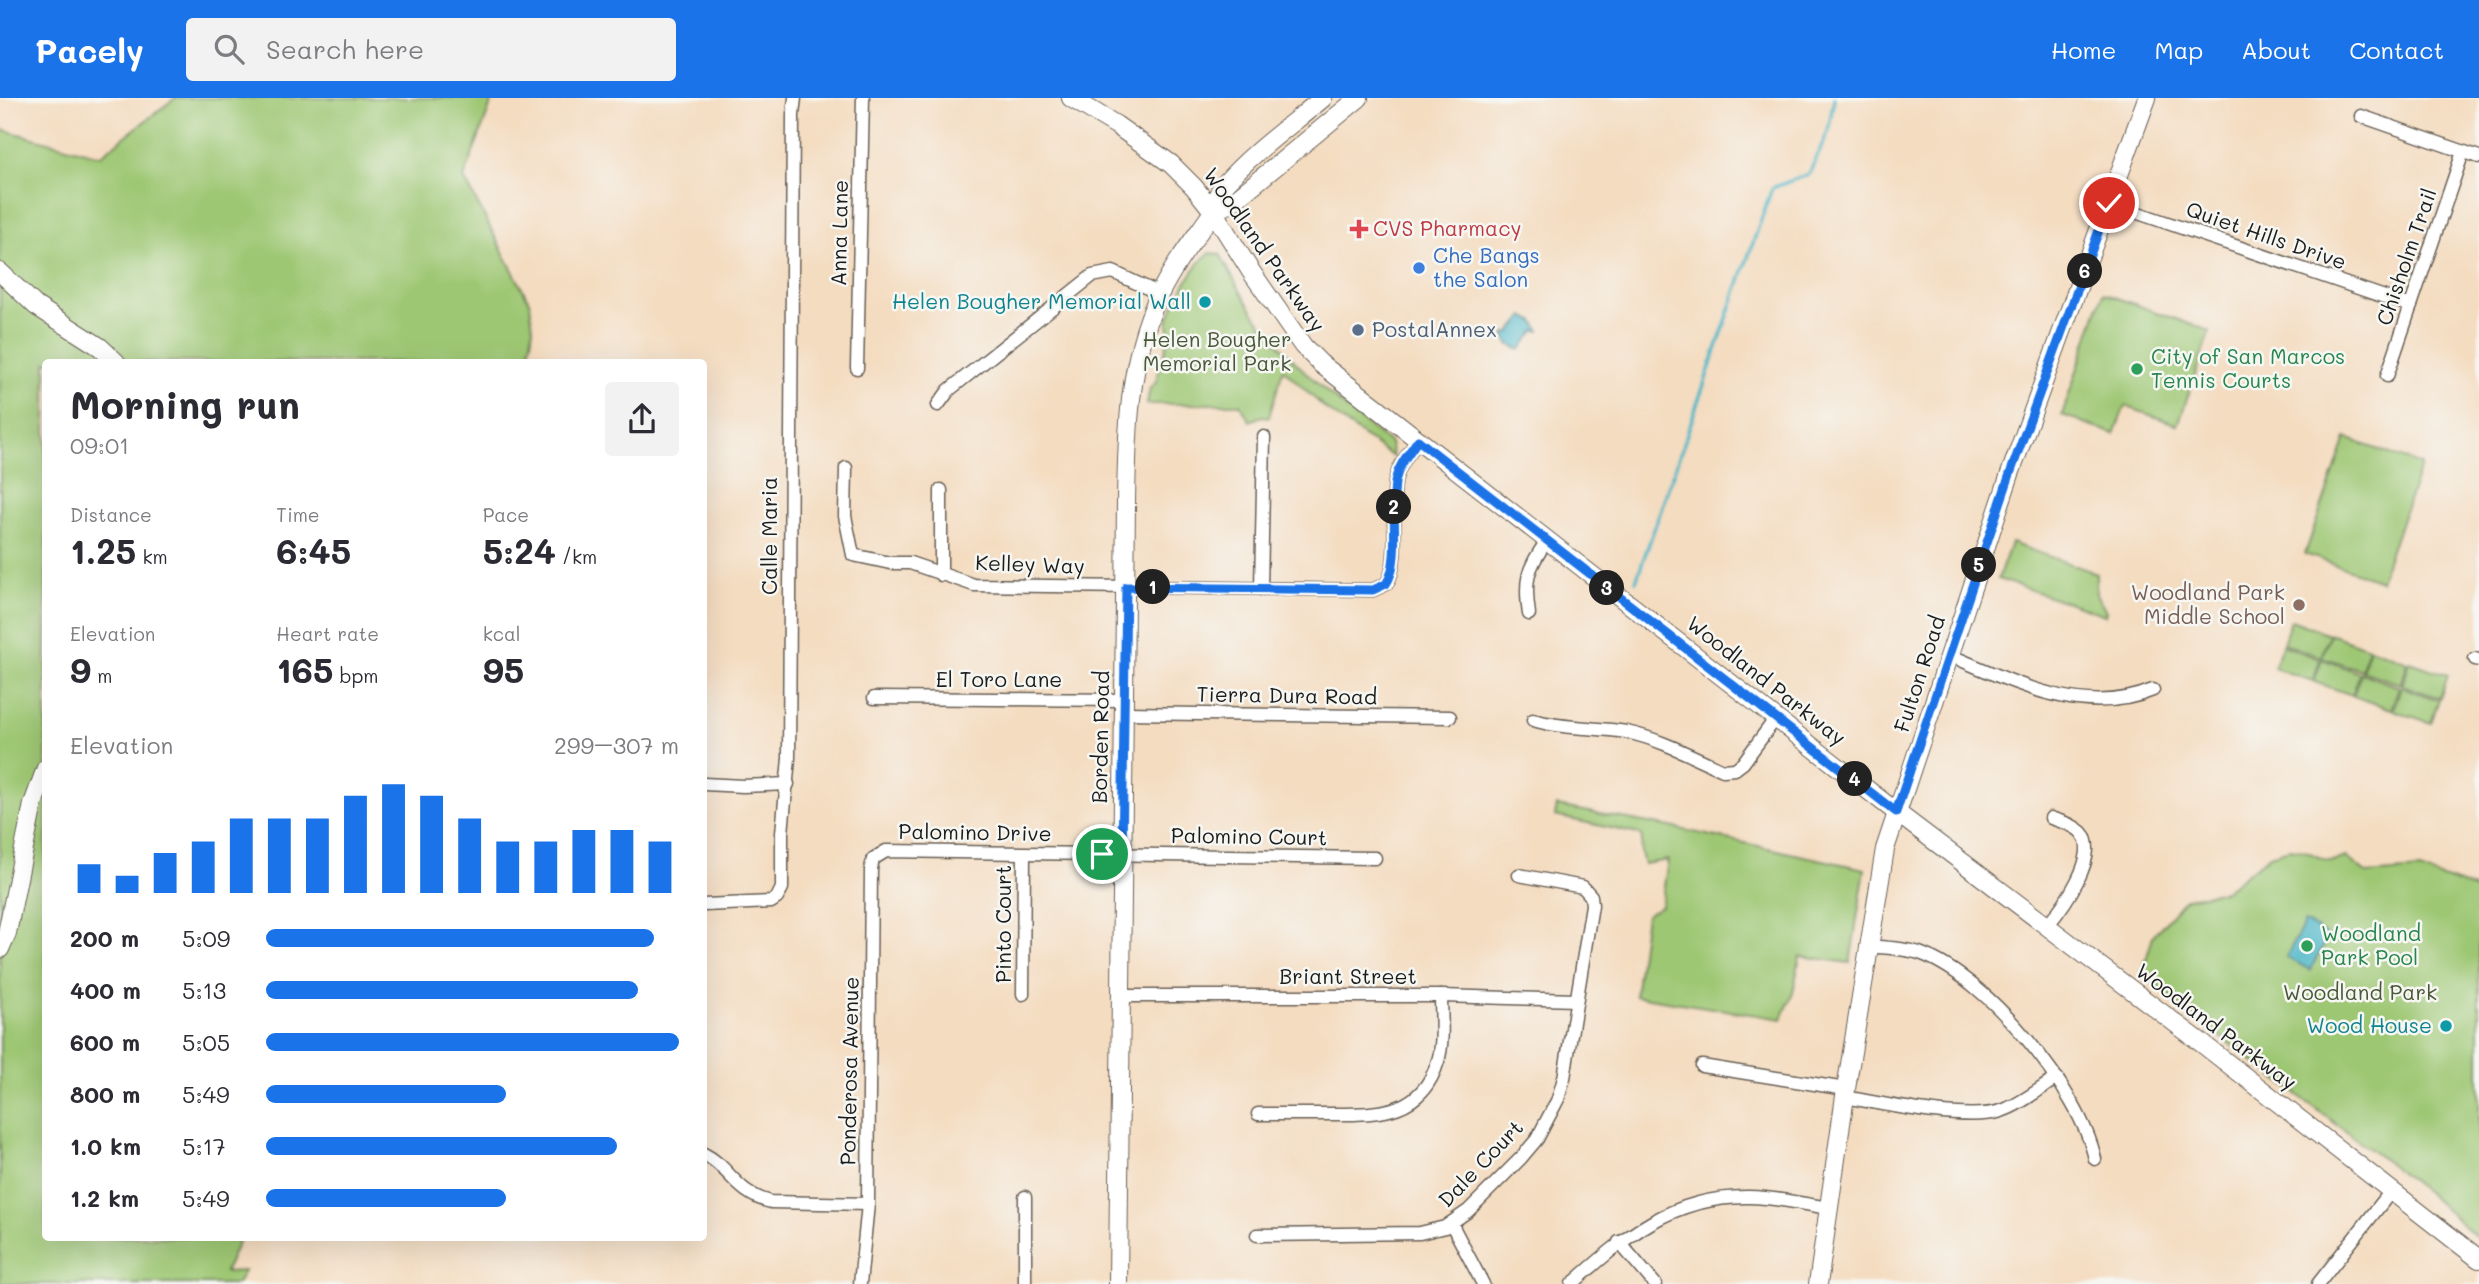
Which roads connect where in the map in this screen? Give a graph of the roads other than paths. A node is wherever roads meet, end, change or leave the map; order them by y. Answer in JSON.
{"nodes":[{"id":1,"x":795,"y":98,"type":"edge"},
{"id":2,"x":863,"y":98,"type":"edge"},
{"id":3,"x":1323,"y":98,"type":"edge"},
{"id":4,"x":1359,"y":98,"type":"edge"},
{"id":5,"x":2147,"y":98,"type":"edge"},
{"id":6,"x":1076,"y":99,"type":"edge"},
{"id":7,"x":2361,"y":116,"type":"dead end"},
{"id":8,"x":2463,"y":152,"type":"junction"},
{"id":9,"x":2479,"y":157,"type":"edge"},
{"id":10,"x":2109,"y":203,"type":"junction"},
{"id":11,"x":1213,"y":211,"type":"junction"},
{"id":12,"x":0,"y":272,"type":"edge"},
{"id":13,"x":1160,"y":294,"type":"junction"},
{"id":14,"x":2411,"y":306,"type":"junction"},
{"id":15,"x":113,"y":359,"type":"edge"},
{"id":16,"x":857,"y":368,"type":"dead end"},
{"id":17,"x":2387,"y":376,"type":"dead end"},
{"id":18,"x":938,"y":405,"type":"dead end"},
{"id":19,"x":1264,"y":438,"type":"dead end"},
{"id":20,"x":1418,"y":440,"type":"junction"},
{"id":21,"x":846,"y":468,"type":"dead end"},
{"id":22,"x":941,"y":490,"type":"dead end"},
{"id":23,"x":1547,"y":541,"type":"junction"},
{"id":24,"x":941,"y":575,"type":"junction"},
{"id":25,"x":1126,"y":587,"type":"junction"},
{"id":26,"x":1261,"y":589,"type":"junction"},
{"id":27,"x":1529,"y":614,"type":"dead end"},
{"id":28,"x":1949,"y":655,"type":"junction"},
{"id":29,"x":2153,"y":690,"type":"dead end"},
{"id":30,"x":874,"y":698,"type":"dead end"},
{"id":31,"x":1124,"y":707,"type":"junction"},
{"id":32,"x":1450,"y":717,"type":"dead end"},
{"id":33,"x":1776,"y":718,"type":"junction"},
{"id":34,"x":1533,"y":720,"type":"dead end"},
{"id":35,"x":42,"y":779,"type":"edge"},
{"id":36,"x":707,"y":784,"type":"edge"},
{"id":37,"x":788,"y":784,"type":"junction"},
{"id":38,"x":1896,"y":812,"type":"junction"},
{"id":39,"x":2050,"y":818,"type":"dead end"},
{"id":40,"x":1024,"y":854,"type":"junction"},
{"id":41,"x":1122,"y":854,"type":"junction"},
{"id":42,"x":1375,"y":858,"type":"dead end"},
{"id":43,"x":873,"y":859,"type":"joint"},
{"id":44,"x":1519,"y":874,"type":"dead end"},
{"id":45,"x":707,"y":905,"type":"edge"},
{"id":46,"x":2047,"y":926,"type":"junction"},
{"id":47,"x":1868,"y":946,"type":"junction"},
{"id":48,"x":0,"y":949,"type":"edge"},
{"id":49,"x":1023,"y":995,"type":"dead end"},
{"id":50,"x":1120,"y":996,"type":"junction"},
{"id":51,"x":1441,"y":996,"type":"junction"},
{"id":52,"x":1576,"y":1000,"type":"junction"},
{"id":53,"x":1702,"y":1066,"type":"dead end"},
{"id":54,"x":2057,"y":1078,"type":"junction"},
{"id":55,"x":1845,"y":1093,"type":"junction"},
{"id":56,"x":1258,"y":1114,"type":"dead end"},
{"id":57,"x":707,"y":1157,"type":"edge"},
{"id":58,"x":2095,"y":1159,"type":"dead end"},
{"id":59,"x":2392,"y":1190,"type":"junction"},
{"id":60,"x":1025,"y":1197,"type":"dead end"},
{"id":61,"x":868,"y":1204,"type":"junction"},
{"id":62,"x":1829,"y":1208,"type":"junction"},
{"id":63,"x":1451,"y":1223,"type":"junction"},
{"id":64,"x":1257,"y":1235,"type":"dead end"},
{"id":65,"x":1619,"y":1242,"type":"junction"},
{"id":66,"x":2479,"y":1259,"type":"edge"},
{"id":67,"x":860,"y":1284,"type":"edge"},
{"id":68,"x":1025,"y":1284,"type":"edge"},
{"id":69,"x":1118,"y":1284,"type":"edge"},
{"id":70,"x":1483,"y":1284,"type":"edge"},
{"id":71,"x":1572,"y":1284,"type":"edge"},
{"id":72,"x":1656,"y":1284,"type":"edge"},
{"id":73,"x":1818,"y":1284,"type":"edge"},
{"id":74,"x":2318,"y":1284,"type":"edge"}],
"edges":[{"from":1,"to":37,"type":"street","name":"Calle Maria"},
{"from":2,"to":16,"type":"street","name":"Anna Lane"},
{"from":3,"to":11,"type":"main road","name":"Borden Road"},
{"from":4,"to":11,"type":"main road"},
{"from":5,"to":10,"type":"main road","name":"Fulton Road"},
{"from":6,"to":11,"type":"main road","name":"Woodland Parkway"},
{"from":7,"to":8,"type":"street"},
{"from":8,"to":9,"type":"street"},
{"from":8,"to":14,"type":"street","name":"Chisholm Trail"},
{"from":10,"to":14,"type":"street","name":"Quiet Hills Drive"},
{"from":10,"to":28,"type":"main road","name":"Fulton Road"},
{"from":11,"to":13,"type":"main road","name":"Borden Road"},
{"from":11,"to":20,"type":"main road","name":"Woodland Parkway"},
{"from":12,"to":15,"type":"main road"},
{"from":13,"to":18,"type":"street"},
{"from":13,"to":25,"type":"main road","name":"Borden Road"},
{"from":14,"to":17,"type":"street","name":"Chisholm Trail"},
{"from":19,"to":26,"type":"street"},
{"from":20,"to":23,"type":"main road","name":"Woodland Parkway"},
{"from":20,"to":26,"type":"street","name":"Kelley Way"},
{"from":21,"to":24,"type":"street","name":"Kelley Way"},
{"from":22,"to":24,"type":"street"},
{"from":23,"to":27,"type":"street"},
{"from":23,"to":33,"type":"main road","name":"Woodland Parkway"},
{"from":24,"to":25,"type":"street","name":"Kelley Way"},
{"from":25,"to":26,"type":"street","name":"Kelley Way"},
{"from":25,"to":31,"type":"main road","name":"Borden Road"},
{"from":28,"to":29,"type":"street"},
{"from":28,"to":38,"type":"main road","name":"Fulton Road"},
{"from":30,"to":31,"type":"street","name":"El Toro Lane"},
{"from":31,"to":32,"type":"street","name":"Tierra Dura Road"},
{"from":31,"to":41,"type":"main road","name":"Borden Road"},
{"from":33,"to":34,"type":"street"},
{"from":33,"to":38,"type":"main road","name":"Woodland Parkway"},
{"from":35,"to":48,"type":"main road"},
{"from":36,"to":37,"type":"street"},
{"from":37,"to":45,"type":"street","name":"Calle Maria"},
{"from":38,"to":46,"type":"main road","name":"Woodland Parkway"},
{"from":38,"to":47,"type":"main road","name":"Fulton Road"},
{"from":39,"to":46,"type":"street"},
{"from":40,"to":41,"type":"street","name":"Palomino Drive"},
{"from":40,"to":43,"type":"street","name":"Palomino Drive"},
{"from":40,"to":49,"type":"street","name":"Pinto Court"},
{"from":41,"to":42,"type":"street","name":"Palomino Court"},
{"from":41,"to":50,"type":"main road","name":"Borden Road"},
{"from":43,"to":61,"type":"street","name":"Ponderosa Avenue"},
{"from":44,"to":52,"type":"street","name":"Dale Court"},
{"from":46,"to":59,"type":"main road","name":"Woodland Parkway"},
{"from":47,"to":54,"type":"street"},
{"from":47,"to":55,"type":"main road","name":"Fulton Road"},
{"from":50,"to":51,"type":"street","name":"Briant Street"},
{"from":50,"to":69,"type":"main road","name":"Borden Road"},
{"from":51,"to":52,"type":"street","name":"Briant Street"},
{"from":51,"to":56,"type":"street"},
{"from":52,"to":63,"type":"street","name":"Dale Court"},
{"from":53,"to":55,"type":"street"},
{"from":54,"to":55,"type":"street"},
{"from":54,"to":58,"type":"street"},
{"from":55,"to":62,"type":"main road","name":"Fulton Road"},
{"from":57,"to":61,"type":"street"},
{"from":59,"to":66,"type":"main road","name":"Woodland Parkway"},
{"from":59,"to":74,"type":"street"},
{"from":60,"to":68,"type":"street"},
{"from":61,"to":67,"type":"street","name":"Ponderosa Avenue"},
{"from":62,"to":65,"type":"street"},
{"from":62,"to":73,"type":"main road","name":"Fulton Road"},
{"from":63,"to":64,"type":"street","name":"Dale Court"},
{"from":63,"to":70,"type":"street"},
{"from":65,"to":71,"type":"street"},
{"from":65,"to":72,"type":"street"}]}
